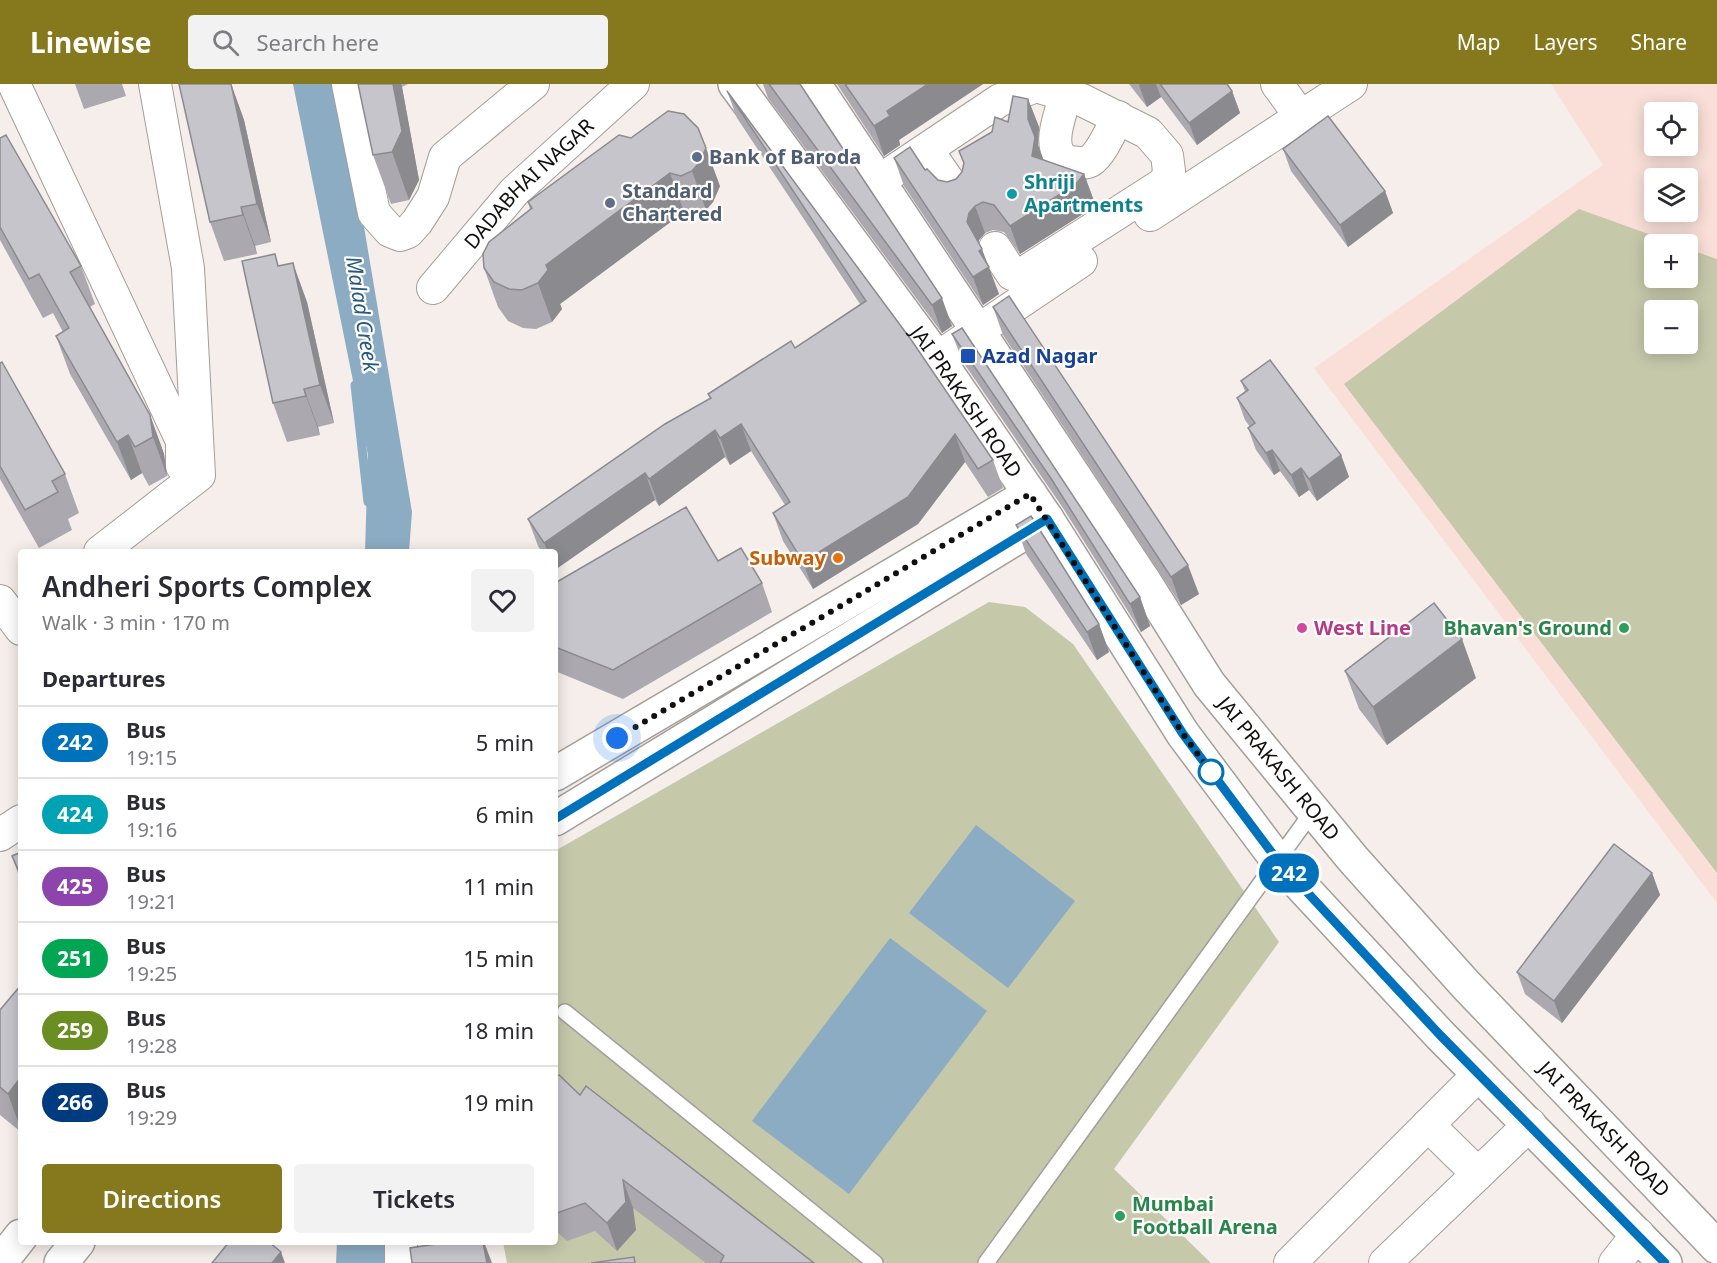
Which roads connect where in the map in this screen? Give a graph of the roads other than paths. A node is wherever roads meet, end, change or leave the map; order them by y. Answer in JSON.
{"nodes":[{"id":1,"x":14,"y":84,"type":"edge"},
{"id":2,"x":155,"y":84,"type":"edge"},
{"id":3,"x":348,"y":84,"type":"edge"},
{"id":4,"x":533,"y":84,"type":"edge"},
{"id":5,"x":633,"y":84,"type":"edge"},
{"id":6,"x":735,"y":84,"type":"edge"},
{"id":7,"x":814,"y":84,"type":"edge"},
{"id":8,"x":1351,"y":84,"type":"edge"},
{"id":9,"x":1066,"y":95,"type":"junction"},
{"id":10,"x":1291,"y":95,"type":"edge"},
{"id":11,"x":1118,"y":117,"type":"junction"},
{"id":12,"x":927,"y":150,"type":"junction"},
{"id":13,"x":879,"y":181,"type":"junction"},
{"id":14,"x":956,"y":192,"type":"edge"},
{"id":15,"x":995,"y":248,"type":"dead end"},
{"id":16,"x":1058,"y":263,"type":"junction"},
{"id":17,"x":432,"y":288,"type":"dead end"},
{"id":18,"x":976,"y":329,"type":"junction"},
{"id":19,"x":937,"y":358,"type":"junction"},
{"id":20,"x":183,"y":488,"type":"junction"},
{"id":21,"x":1038,"y":506,"type":"junction"},
{"id":22,"x":104,"y":549,"type":"edge"},
{"id":23,"x":558,"y":772,"type":"edge"},
{"id":24,"x":1313,"y":811,"type":"junction"},
{"id":25,"x":558,"y":817,"type":"edge"},
{"id":26,"x":18,"y":823,"type":"edge"},
{"id":27,"x":0,"y":834,"type":"edge"},
{"id":28,"x":1278,"y":861,"type":"junction"},
{"id":29,"x":565,"y":1012,"type":"dead end"},
{"id":30,"x":1479,"y":1074,"type":"junction"},
{"id":31,"x":1530,"y":1124,"type":"junction"},
{"id":32,"x":1428,"y":1125,"type":"junction"},
{"id":33,"x":1478,"y":1174,"type":"junction"},
{"id":34,"x":1638,"y":1234,"type":"junction"},
{"id":35,"x":18,"y":1240,"type":"edge"},
{"id":36,"x":76,"y":1245,"type":"edge"},
{"id":37,"x":401,"y":1245,"type":"edge"},
{"id":38,"x":1717,"y":1247,"type":"edge"},
{"id":39,"x":0,"y":1263,"type":"edge"},
{"id":40,"x":62,"y":1263,"type":"edge"},
{"id":41,"x":401,"y":1263,"type":"edge"},
{"id":42,"x":875,"y":1263,"type":"edge"},
{"id":43,"x":986,"y":1263,"type":"edge"},
{"id":44,"x":1290,"y":1263,"type":"edge"},
{"id":45,"x":1385,"y":1263,"type":"edge"},
{"id":46,"x":1615,"y":1263,"type":"edge"},
{"id":47,"x":1665,"y":1263,"type":"edge"}],
"edges":[{"from":1,"to":20,"type":"street"},
{"from":2,"to":20,"type":"street"},
{"from":3,"to":4,"type":"street"},
{"from":5,"to":17,"type":"street","name":"DADABHAI NAGAR"},
{"from":6,"to":19,"type":"main road","name":"JAI PRAKASH ROAD"},
{"from":7,"to":13,"type":"main road","name":"JAI PRAKASH ROAD"},
{"from":8,"to":10,"type":"street"},
{"from":9,"to":11,"type":"street"},
{"from":9,"to":11,"type":"street"},
{"from":9,"to":12,"type":"street"},
{"from":10,"to":16,"type":"street"},
{"from":11,"to":16,"type":"street"},
{"from":12,"to":13,"type":"street"},
{"from":12,"to":14,"type":"street"},
{"from":13,"to":18,"type":"main road","name":"JAI PRAKASH ROAD"},
{"from":15,"to":16,"type":"street"},
{"from":16,"to":18,"type":"street"},
{"from":18,"to":19,"type":"street"},
{"from":18,"to":24,"type":"main road","name":"JAI PRAKASH ROAD"},
{"from":19,"to":21,"type":"main road","name":"JAI PRAKASH ROAD"},
{"from":20,"to":22,"type":"street"},
{"from":21,"to":23,"type":"main road"},
{"from":21,"to":25,"type":"main road"},
{"from":21,"to":28,"type":"main road","name":"JAI PRAKASH ROAD"},
{"from":24,"to":28,"type":"lane"},
{"from":24,"to":38,"type":"main road","name":"JAI PRAKASH ROAD"},
{"from":26,"to":27,"type":"street"},
{"from":28,"to":30,"type":"main road","name":"JAI PRAKASH ROAD"},
{"from":28,"to":43,"type":"lane"},
{"from":29,"to":42,"type":"lane"},
{"from":30,"to":31,"type":"main road","name":"JAI PRAKASH ROAD"},
{"from":30,"to":32,"type":"street"},
{"from":31,"to":33,"type":"street"},
{"from":31,"to":34,"type":"main road","name":"JAI PRAKASH ROAD"},
{"from":32,"to":33,"type":"street"},
{"from":32,"to":44,"type":"street"},
{"from":33,"to":45,"type":"street"},
{"from":34,"to":46,"type":"street"},
{"from":34,"to":47,"type":"main road","name":"JAI PRAKASH ROAD"},
{"from":35,"to":39,"type":"main road"},
{"from":36,"to":40,"type":"main road"},
{"from":37,"to":41,"type":"street"}]}
